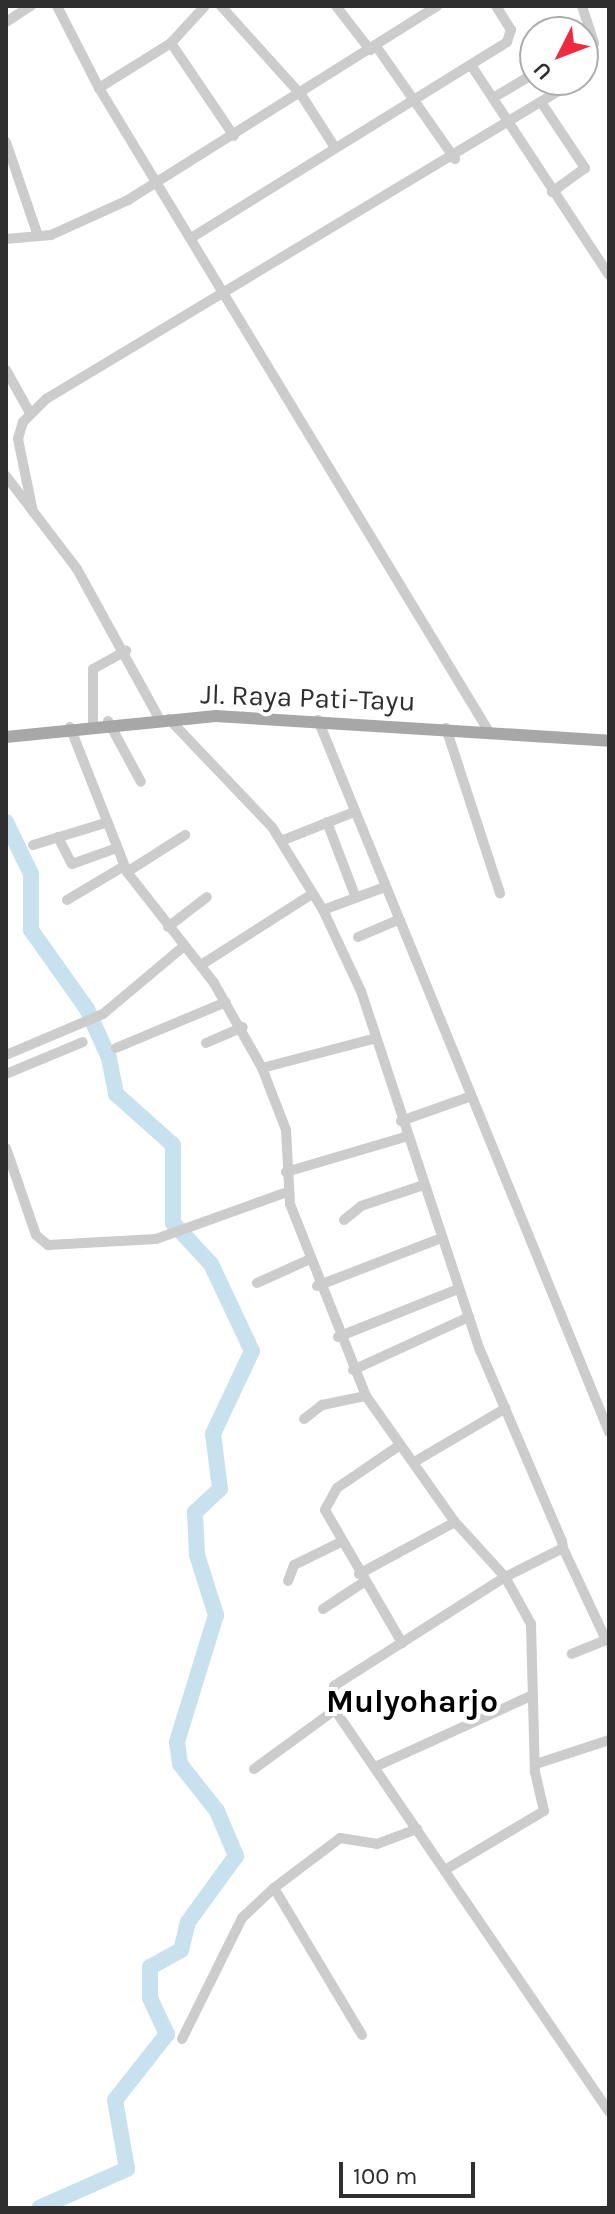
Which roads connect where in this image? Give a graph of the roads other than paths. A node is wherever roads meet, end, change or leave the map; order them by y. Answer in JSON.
{"nodes":[{"id":1,"x":31,"y":6,"type":"edge"},
{"id":2,"x":57,"y":6,"type":"edge"},
{"id":3,"x":205,"y":6,"type":"edge"},
{"id":4,"x":221,"y":6,"type":"edge"},
{"id":5,"x":336,"y":6,"type":"edge"},
{"id":6,"x":437,"y":6,"type":"edge"},
{"id":7,"x":496,"y":6,"type":"edge"},
{"id":8,"x":6,"y":22,"type":"edge"},
{"id":9,"x":171,"y":43,"type":"junction"},
{"id":10,"x":373,"y":48,"type":"junction"},
{"id":11,"x":471,"y":65,"type":"junction"},
{"id":12,"x":519,"y":83,"type":"edge"},
{"id":13,"x":99,"y":88,"type":"junction"},
{"id":14,"x":302,"y":96,"type":"junction"},
{"id":15,"x":555,"y":96,"type":"edge"},
{"id":16,"x":493,"y":98,"type":"junction"},
{"id":17,"x":414,"y":99,"type":"junction"},
{"id":18,"x":543,"y":105,"type":"junction"},
{"id":19,"x":512,"y":126,"type":"junction"},
{"id":20,"x":234,"y":136,"type":"junction"},
{"id":21,"x":6,"y":142,"type":"edge"},
{"id":22,"x":334,"y":146,"type":"junction"},
{"id":23,"x":9,"y":156,"type":"edge"},
{"id":24,"x":455,"y":159,"type":"junction"},
{"id":25,"x":157,"y":182,"type":"junction"},
{"id":26,"x":552,"y":192,"type":"junction"},
{"id":27,"x":38,"y":236,"type":"junction"},
{"id":28,"x":191,"y":238,"type":"junction"},
{"id":29,"x":6,"y":239,"type":"edge"},
{"id":30,"x":609,"y":275,"type":"edge"},
{"id":31,"x":225,"y":293,"type":"junction"},
{"id":32,"x":6,"y":370,"type":"edge"},
{"id":33,"x":30,"y":413,"type":"junction"},
{"id":34,"x":6,"y":476,"type":"edge"},
{"id":35,"x":33,"y":512,"type":"junction"},
{"id":36,"x":126,"y":651,"type":"junction"},
{"id":37,"x":163,"y":717,"type":"junction"},
{"id":38,"x":318,"y":720,"type":"junction"},
{"id":39,"x":108,"y":721,"type":"junction"},
{"id":40,"x":93,"y":723,"type":"junction"},
{"id":41,"x":69,"y":725,"type":"junction"},
{"id":42,"x":446,"y":728,"type":"junction"},
{"id":43,"x":488,"y":730,"type":"junction"},
{"id":44,"x":6,"y":737,"type":"edge"},
{"id":45,"x":609,"y":741,"type":"edge"},
{"id":46,"x":141,"y":782,"type":"dead end"},
{"id":47,"x":354,"y":812,"type":"junction"},
{"id":48,"x":108,"y":822,"type":"junction"},
{"id":49,"x":327,"y":822,"type":"junction"},
{"id":50,"x":185,"y":835,"type":"dead end"},
{"id":51,"x":58,"y":837,"type":"junction"},
{"id":52,"x":281,"y":841,"type":"junction"},
{"id":53,"x":33,"y":845,"type":"dead end"},
{"id":54,"x":117,"y":848,"type":"junction"},
{"id":55,"x":125,"y":869,"type":"junction"},
{"id":56,"x":385,"y":887,"type":"junction"},
{"id":57,"x":500,"y":893,"type":"dead end"},
{"id":58,"x":312,"y":894,"type":"junction"},
{"id":59,"x":207,"y":897,"type":"dead end"},
{"id":60,"x":356,"y":898,"type":"junction"},
{"id":61,"x":67,"y":900,"type":"dead end"},
{"id":62,"x":323,"y":910,"type":"junction"},
{"id":63,"x":398,"y":920,"type":"junction"},
{"id":64,"x":168,"y":927,"type":"junction"},
{"id":65,"x":358,"y":937,"type":"dead end"},
{"id":66,"x":184,"y":946,"type":"junction"},
{"id":67,"x":201,"y":965,"type":"junction"},
{"id":68,"x":226,"y":1002,"type":"junction"},
{"id":69,"x":243,"y":1027,"type":"junction"},
{"id":70,"x":376,"y":1038,"type":"junction"},
{"id":71,"x":83,"y":1042,"type":"dead end"},
{"id":72,"x":206,"y":1043,"type":"dead end"},
{"id":73,"x":116,"y":1048,"type":"dead end"},
{"id":74,"x":6,"y":1055,"type":"edge"},
{"id":75,"x":262,"y":1068,"type":"junction"},
{"id":76,"x":6,"y":1074,"type":"edge"},
{"id":77,"x":469,"y":1097,"type":"junction"},
{"id":78,"x":401,"y":1121,"type":"junction"},
{"id":79,"x":405,"y":1137,"type":"junction"},
{"id":80,"x":6,"y":1148,"type":"edge"},
{"id":81,"x":286,"y":1172,"type":"junction"},
{"id":82,"x":421,"y":1186,"type":"junction"},
{"id":83,"x":287,"y":1192,"type":"junction"},
{"id":84,"x":344,"y":1220,"type":"dead end"},
{"id":85,"x":439,"y":1239,"type":"junction"},
{"id":86,"x":308,"y":1260,"type":"junction"},
{"id":87,"x":257,"y":1283,"type":"dead end"},
{"id":88,"x":317,"y":1286,"type":"junction"},
{"id":89,"x":458,"y":1289,"type":"junction"},
{"id":90,"x":469,"y":1317,"type":"junction"},
{"id":91,"x":338,"y":1337,"type":"junction"},
{"id":92,"x":353,"y":1370,"type":"junction"},
{"id":93,"x":366,"y":1396,"type":"junction"},
{"id":94,"x":506,"y":1408,"type":"junction"},
{"id":95,"x":304,"y":1419,"type":"dead end"},
{"id":96,"x":609,"y":1432,"type":"edge"},
{"id":97,"x":400,"y":1445,"type":"junction"},
{"id":98,"x":416,"y":1461,"type":"junction"},
{"id":99,"x":455,"y":1522,"type":"junction"},
{"id":100,"x":339,"y":1543,"type":"junction"},
{"id":101,"x":563,"y":1548,"type":"junction"},
{"id":102,"x":505,"y":1577,"type":"junction"},
{"id":103,"x":362,"y":1578,"type":"junction"},
{"id":104,"x":288,"y":1581,"type":"dead end"},
{"id":105,"x":323,"y":1609,"type":"dead end"},
{"id":106,"x":402,"y":1643,"type":"junction"},
{"id":107,"x":608,"y":1643,"type":"edge"},
{"id":108,"x":572,"y":1654,"type":"dead end"},
{"id":109,"x":533,"y":1695,"type":"junction"},
{"id":110,"x":335,"y":1710,"type":"junction"},
{"id":111,"x":609,"y":1740,"type":"edge"},
{"id":112,"x":536,"y":1764,"type":"junction"},
{"id":113,"x":377,"y":1766,"type":"junction"},
{"id":114,"x":254,"y":1769,"type":"dead end"},
{"id":115,"x":417,"y":1829,"type":"junction"},
{"id":116,"x":448,"y":1868,"type":"junction"},
{"id":117,"x":274,"y":1888,"type":"junction"},
{"id":118,"x":362,"y":2035,"type":"dead end"},
{"id":119,"x":182,"y":2039,"type":"dead end"},
{"id":120,"x":609,"y":2111,"type":"edge"}],
"edges":[{"from":1,"to":8,"type":"street"},
{"from":2,"to":13,"type":"street"},
{"from":3,"to":9,"type":"street"},
{"from":4,"to":14,"type":"street"},
{"from":5,"to":10,"type":"street"},
{"from":6,"to":10,"type":"street"},
{"from":7,"to":11,"type":"street"},
{"from":9,"to":13,"type":"street"},
{"from":9,"to":20,"type":"street"},
{"from":10,"to":14,"type":"street"},
{"from":10,"to":17,"type":"street"},
{"from":11,"to":16,"type":"street"},
{"from":11,"to":17,"type":"street"},
{"from":12,"to":16,"type":"street"},
{"from":13,"to":25,"type":"street"},
{"from":14,"to":20,"type":"street"},
{"from":14,"to":22,"type":"street"},
{"from":15,"to":18,"type":"street"},
{"from":16,"to":19,"type":"street"},
{"from":17,"to":22,"type":"street"},
{"from":17,"to":24,"type":"street"},
{"from":18,"to":19,"type":"street"},
{"from":18,"to":26,"type":"street"},
{"from":19,"to":24,"type":"street"},
{"from":19,"to":26,"type":"street"},
{"from":20,"to":25,"type":"street"},
{"from":21,"to":23,"type":"street"},
{"from":22,"to":28,"type":"street"},
{"from":23,"to":27,"type":"street"},
{"from":24,"to":31,"type":"street"},
{"from":25,"to":27,"type":"street"},
{"from":25,"to":28,"type":"street"},
{"from":26,"to":30,"type":"street"},
{"from":27,"to":29,"type":"street"},
{"from":28,"to":31,"type":"street"},
{"from":31,"to":33,"type":"street"},
{"from":31,"to":43,"type":"street"},
{"from":32,"to":33,"type":"street"},
{"from":33,"to":35,"type":"street"},
{"from":34,"to":35,"type":"street"},
{"from":35,"to":36,"type":"street"},
{"from":36,"to":37,"type":"street"},
{"from":36,"to":40,"type":"street"},
{"from":37,"to":38,"type":"main road","name":"Jl. Raya Pati-Tayu"},
{"from":37,"to":39,"type":"main road","name":"Jl. Raya Pati-Tayu"},
{"from":37,"to":52,"type":"street"},
{"from":38,"to":42,"type":"main road","name":"Jl. Raya Pati-Tayu"},
{"from":38,"to":47,"type":"street"},
{"from":39,"to":40,"type":"main road","name":"Jl. Raya Pati-Tayu"},
{"from":39,"to":46,"type":"street"},
{"from":40,"to":41,"type":"main road","name":"Jl. Raya Pati-Tayu"},
{"from":41,"to":44,"type":"main road","name":"Jl. Raya Pati-Tayu"},
{"from":41,"to":48,"type":"street"},
{"from":42,"to":43,"type":"main road","name":"Jl. Raya Pati-Tayu"},
{"from":42,"to":57,"type":"street"},
{"from":43,"to":45,"type":"main road","name":"Jl. Raya Pati-Tayu"},
{"from":47,"to":49,"type":"street"},
{"from":47,"to":56,"type":"street"},
{"from":48,"to":51,"type":"street"},
{"from":48,"to":54,"type":"street"},
{"from":49,"to":52,"type":"street"},
{"from":49,"to":60,"type":"street"},
{"from":50,"to":55,"type":"street"},
{"from":51,"to":53,"type":"street"},
{"from":51,"to":54,"type":"street"},
{"from":52,"to":58,"type":"street"},
{"from":54,"to":55,"type":"street"},
{"from":55,"to":61,"type":"street"},
{"from":55,"to":64,"type":"street"},
{"from":56,"to":60,"type":"street"},
{"from":56,"to":63,"type":"street"},
{"from":58,"to":62,"type":"street"},
{"from":58,"to":67,"type":"street"},
{"from":59,"to":64,"type":"street"},
{"from":60,"to":62,"type":"street"},
{"from":62,"to":70,"type":"street"},
{"from":63,"to":65,"type":"street"},
{"from":63,"to":77,"type":"street"},
{"from":64,"to":66,"type":"street"},
{"from":66,"to":67,"type":"street"},
{"from":66,"to":74,"type":"street"},
{"from":67,"to":68,"type":"street"},
{"from":68,"to":69,"type":"street"},
{"from":68,"to":73,"type":"street"},
{"from":69,"to":72,"type":"street"},
{"from":69,"to":75,"type":"street"},
{"from":70,"to":75,"type":"street"},
{"from":70,"to":78,"type":"street"},
{"from":71,"to":76,"type":"street"},
{"from":75,"to":81,"type":"street"},
{"from":77,"to":78,"type":"street"},
{"from":77,"to":96,"type":"street"},
{"from":78,"to":79,"type":"street"},
{"from":79,"to":81,"type":"street"},
{"from":79,"to":82,"type":"street"},
{"from":80,"to":83,"type":"street"},
{"from":81,"to":83,"type":"street"},
{"from":82,"to":84,"type":"street"},
{"from":82,"to":85,"type":"street"},
{"from":83,"to":86,"type":"street"},
{"from":85,"to":88,"type":"street"},
{"from":85,"to":89,"type":"street"},
{"from":86,"to":87,"type":"street"},
{"from":86,"to":88,"type":"street"},
{"from":88,"to":91,"type":"street"},
{"from":89,"to":90,"type":"street"},
{"from":89,"to":91,"type":"street"},
{"from":90,"to":92,"type":"street"},
{"from":90,"to":94,"type":"street"},
{"from":91,"to":92,"type":"street"},
{"from":92,"to":93,"type":"street"},
{"from":93,"to":95,"type":"street"},
{"from":93,"to":97,"type":"street"},
{"from":94,"to":98,"type":"street"},
{"from":94,"to":101,"type":"street"},
{"from":97,"to":98,"type":"street"},
{"from":97,"to":100,"type":"street"},
{"from":98,"to":99,"type":"street"},
{"from":99,"to":102,"type":"street"},
{"from":99,"to":103,"type":"street"},
{"from":100,"to":103,"type":"street"},
{"from":100,"to":104,"type":"street"},
{"from":101,"to":102,"type":"street"},
{"from":101,"to":107,"type":"street"},
{"from":102,"to":106,"type":"street"},
{"from":102,"to":109,"type":"street"},
{"from":103,"to":105,"type":"street"},
{"from":103,"to":106,"type":"street"},
{"from":106,"to":110,"type":"street"},
{"from":107,"to":108,"type":"street"},
{"from":109,"to":112,"type":"street"},
{"from":109,"to":113,"type":"street"},
{"from":110,"to":113,"type":"street"},
{"from":110,"to":114,"type":"street"},
{"from":111,"to":112,"type":"street"},
{"from":112,"to":116,"type":"street"},
{"from":113,"to":115,"type":"street"},
{"from":115,"to":116,"type":"street"},
{"from":115,"to":117,"type":"street"},
{"from":116,"to":120,"type":"street"},
{"from":117,"to":118,"type":"street"},
{"from":117,"to":119,"type":"street"}]}
